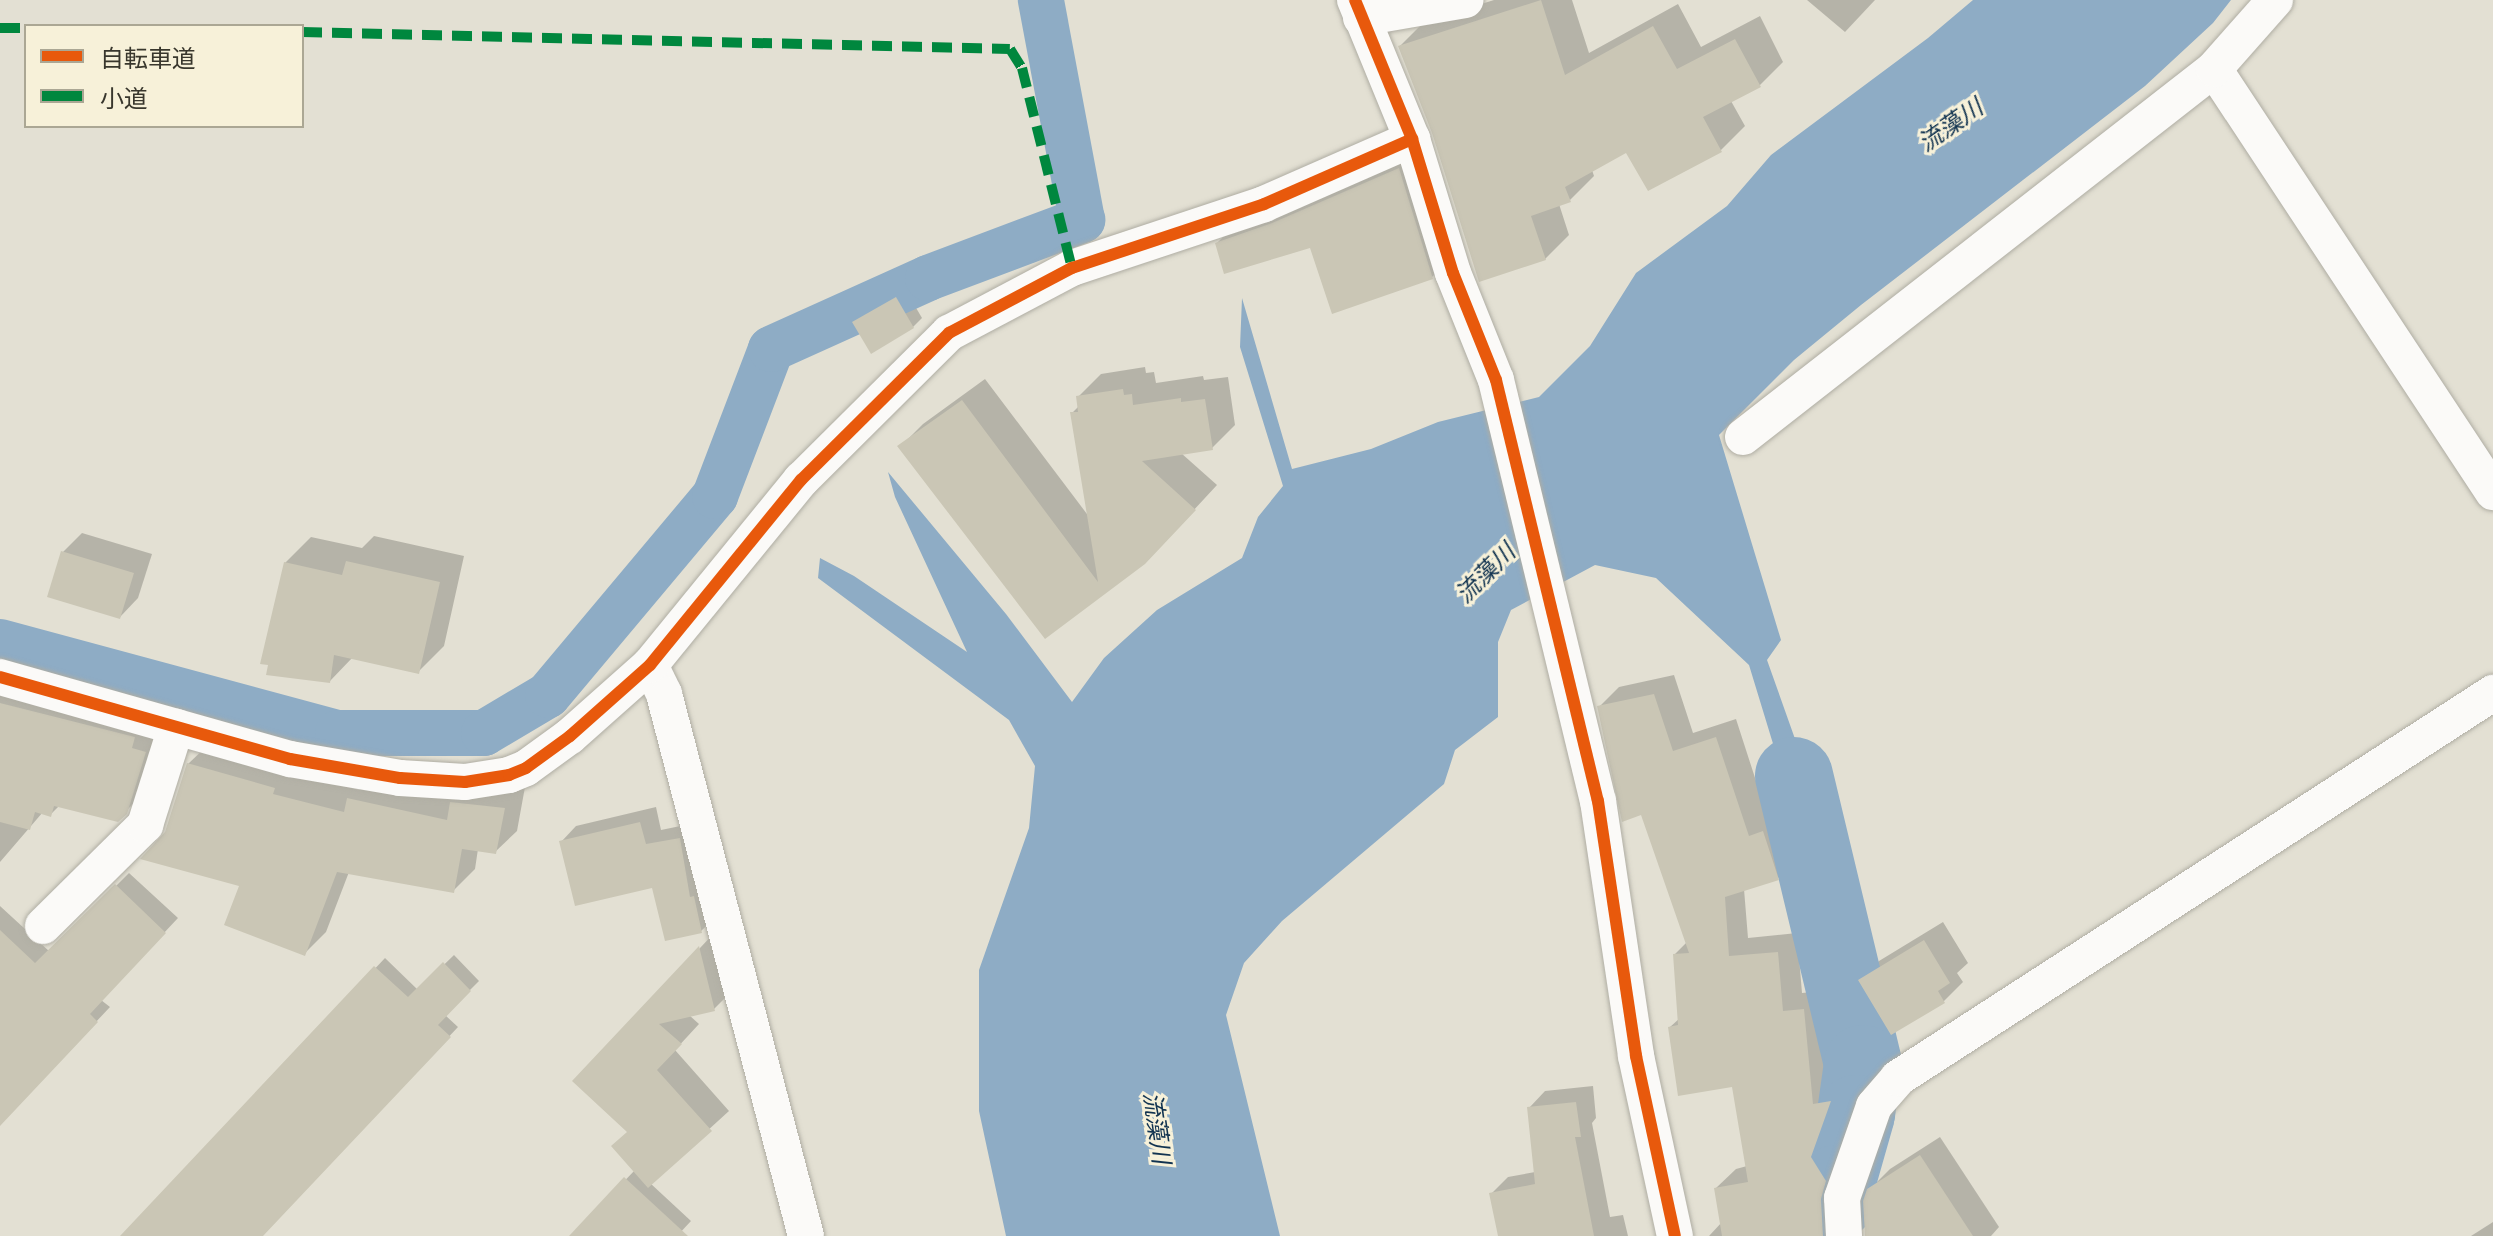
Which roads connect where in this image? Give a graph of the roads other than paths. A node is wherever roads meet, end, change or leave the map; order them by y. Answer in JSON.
{"nodes":[{"id":1,"x":1465,"y":0,"type":"edge"},
{"id":2,"x":2275,"y":0,"type":"edge"},
{"id":3,"x":1358,"y":9,"type":"edge"},
{"id":4,"x":2214,"y":69,"type":"junction"},
{"id":5,"x":1412,"y":139,"type":"junction"},
{"id":6,"x":1743,"y":437,"type":"dead end"},
{"id":7,"x":2493,"y":492,"type":"edge"},
{"id":8,"x":650,"y":665,"type":"junction"},
{"id":9,"x":0,"y":677,"type":"edge"},
{"id":10,"x":2493,"y":693,"type":"edge"},
{"id":11,"x":176,"y":727,"type":"junction"},
{"id":12,"x":43,"y":926,"type":"dead end"},
{"id":13,"x":806,"y":1236,"type":"edge"},
{"id":14,"x":1675,"y":1236,"type":"edge"},
{"id":15,"x":1844,"y":1236,"type":"edge"}],
"edges":[{"from":1,"to":3,"type":"street"},
{"from":2,"to":4,"type":"street"},
{"from":3,"to":5,"type":"street"},
{"from":4,"to":6,"type":"street"},
{"from":4,"to":7,"type":"street"},
{"from":5,"to":8,"type":"street"},
{"from":5,"to":14,"type":"street"},
{"from":8,"to":11,"type":"street"},
{"from":8,"to":13,"type":"street"},
{"from":9,"to":11,"type":"street"},
{"from":10,"to":15,"type":"street"},
{"from":11,"to":12,"type":"street"}]}
